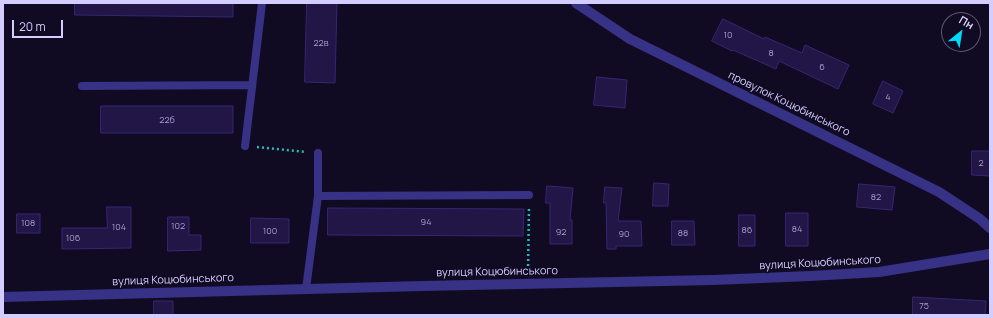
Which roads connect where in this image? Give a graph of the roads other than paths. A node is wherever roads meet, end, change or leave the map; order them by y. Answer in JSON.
{"nodes":[{"id":1,"x":262,"y":3,"type":"edge"},
{"id":2,"x":576,"y":3,"type":"edge"},
{"id":3,"x":252,"y":85,"type":"junction"},
{"id":4,"x":82,"y":86,"type":"dead end"},
{"id":5,"x":245,"y":146,"type":"road end"},
{"id":6,"x":318,"y":153,"type":"road end"},
{"id":7,"x":529,"y":195,"type":"road end"},
{"id":8,"x":318,"y":196,"type":"junction"},
{"id":9,"x":990,"y":228,"type":"edge"},
{"id":10,"x":990,"y":254,"type":"edge"},
{"id":11,"x":306,"y":289,"type":"junction"},
{"id":12,"x":3,"y":297,"type":"edge"}],
"edges":[{"from":1,"to":3,"type":"lane"},
{"from":2,"to":9,"type":"street","name":"провулок Коцюбинського"},
{"from":3,"to":4,"type":"lane"},
{"from":3,"to":5,"type":"lane"},
{"from":6,"to":8,"type":"lane"},
{"from":7,"to":8,"type":"lane"},
{"from":8,"to":11,"type":"lane"},
{"from":10,"to":11,"type":"street","name":"вулиця Коцюбинського"},
{"from":11,"to":12,"type":"street","name":"вулиця Коцюбинського"}]}
